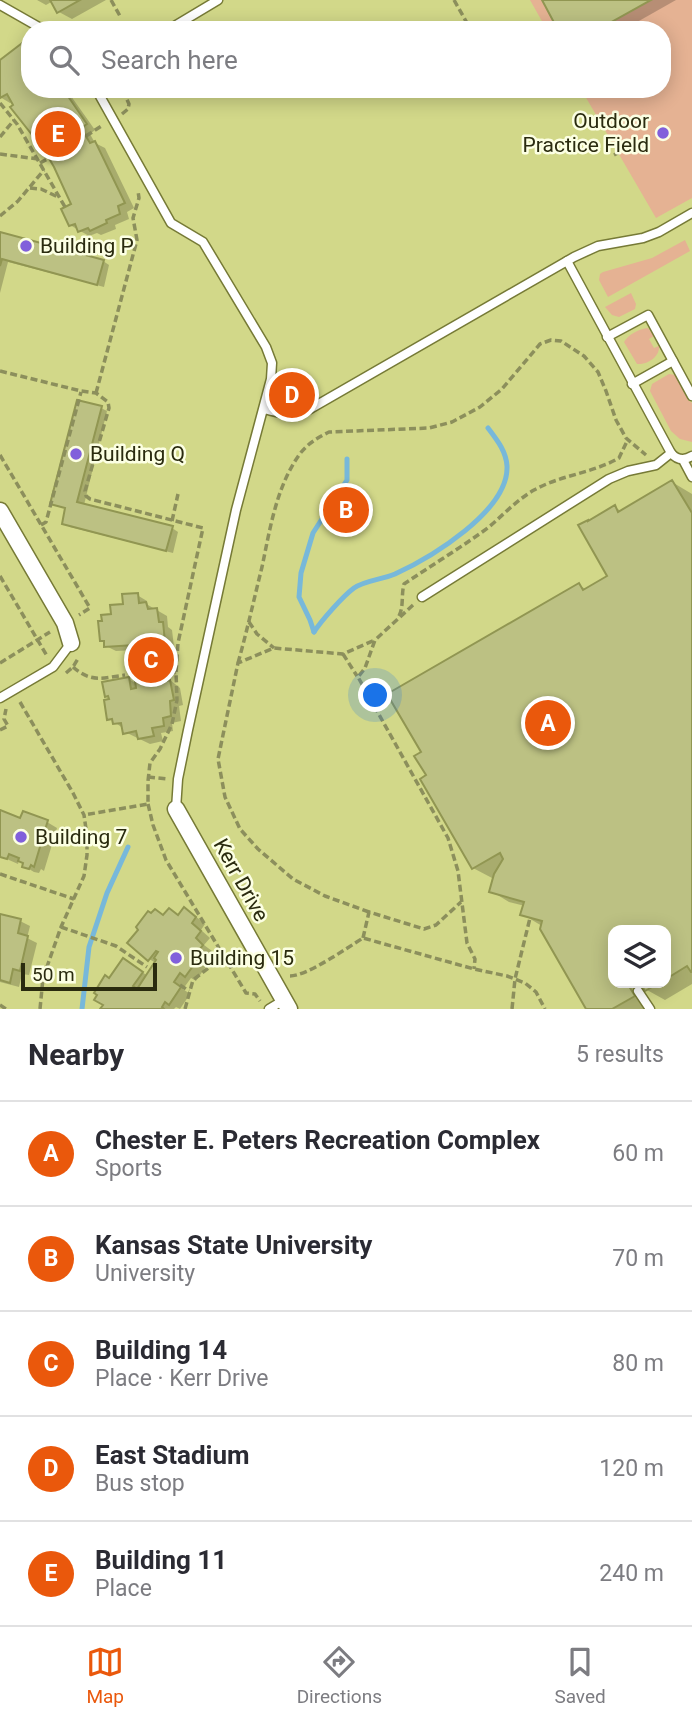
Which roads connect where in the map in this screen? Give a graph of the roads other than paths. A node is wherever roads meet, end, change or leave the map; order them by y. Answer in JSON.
{"nodes":[{"id":1,"x":218,"y":0,"type":"edge"},
{"id":2,"x":0,"y":5,"type":"edge"},
{"id":3,"x":28,"y":21,"type":"edge"},
{"id":4,"x":184,"y":21,"type":"edge"},
{"id":5,"x":101,"y":98,"type":"edge"},
{"id":6,"x":692,"y":213,"type":"edge"},
{"id":7,"x":566,"y":261,"type":"junction"},
{"id":8,"x":607,"y":337,"type":"junction"},
{"id":9,"x":673,"y":361,"type":"junction"},
{"id":10,"x":632,"y":384,"type":"junction"},
{"id":11,"x":692,"y":397,"type":"edge"},
{"id":12,"x":264,"y":409,"type":"junction"},
{"id":13,"x":671,"y":453,"type":"junction"},
{"id":14,"x":688,"y":458,"type":"edge"},
{"id":15,"x":692,"y":478,"type":"edge"},
{"id":16,"x":0,"y":511,"type":"edge"},
{"id":17,"x":422,"y":597,"type":"road end"},
{"id":18,"x":75,"y":646,"type":"joint"},
{"id":19,"x":0,"y":698,"type":"edge"},
{"id":20,"x":176,"y":809,"type":"joint"},
{"id":21,"x":638,"y":991,"type":"dead end"},
{"id":22,"x":287,"y":1004,"type":"edge"},
{"id":23,"x":267,"y":1009,"type":"edge"},
{"id":24,"x":650,"y":1009,"type":"edge"}],
"edges":[{"from":1,"to":4,"type":"lane"},
{"from":2,"to":3,"type":"lane"},
{"from":5,"to":12,"type":"lane"},
{"from":6,"to":7,"type":"lane"},
{"from":7,"to":8,"type":"lane"},
{"from":7,"to":12,"type":"lane"},
{"from":8,"to":9,"type":"lane"},
{"from":8,"to":10,"type":"lane"},
{"from":9,"to":10,"type":"lane"},
{"from":9,"to":11,"type":"lane"},
{"from":10,"to":13,"type":"lane"},
{"from":12,"to":20,"type":"lane"},
{"from":13,"to":14,"type":"lane"},
{"from":13,"to":17,"type":"lane"},
{"from":14,"to":15,"type":"lane"},
{"from":16,"to":18,"type":"street"},
{"from":18,"to":19,"type":"lane"},
{"from":20,"to":22,"type":"street","name":"Kerr Drive"},
{"from":21,"to":24,"type":"lane"},
{"from":22,"to":23,"type":"lane"}]}
